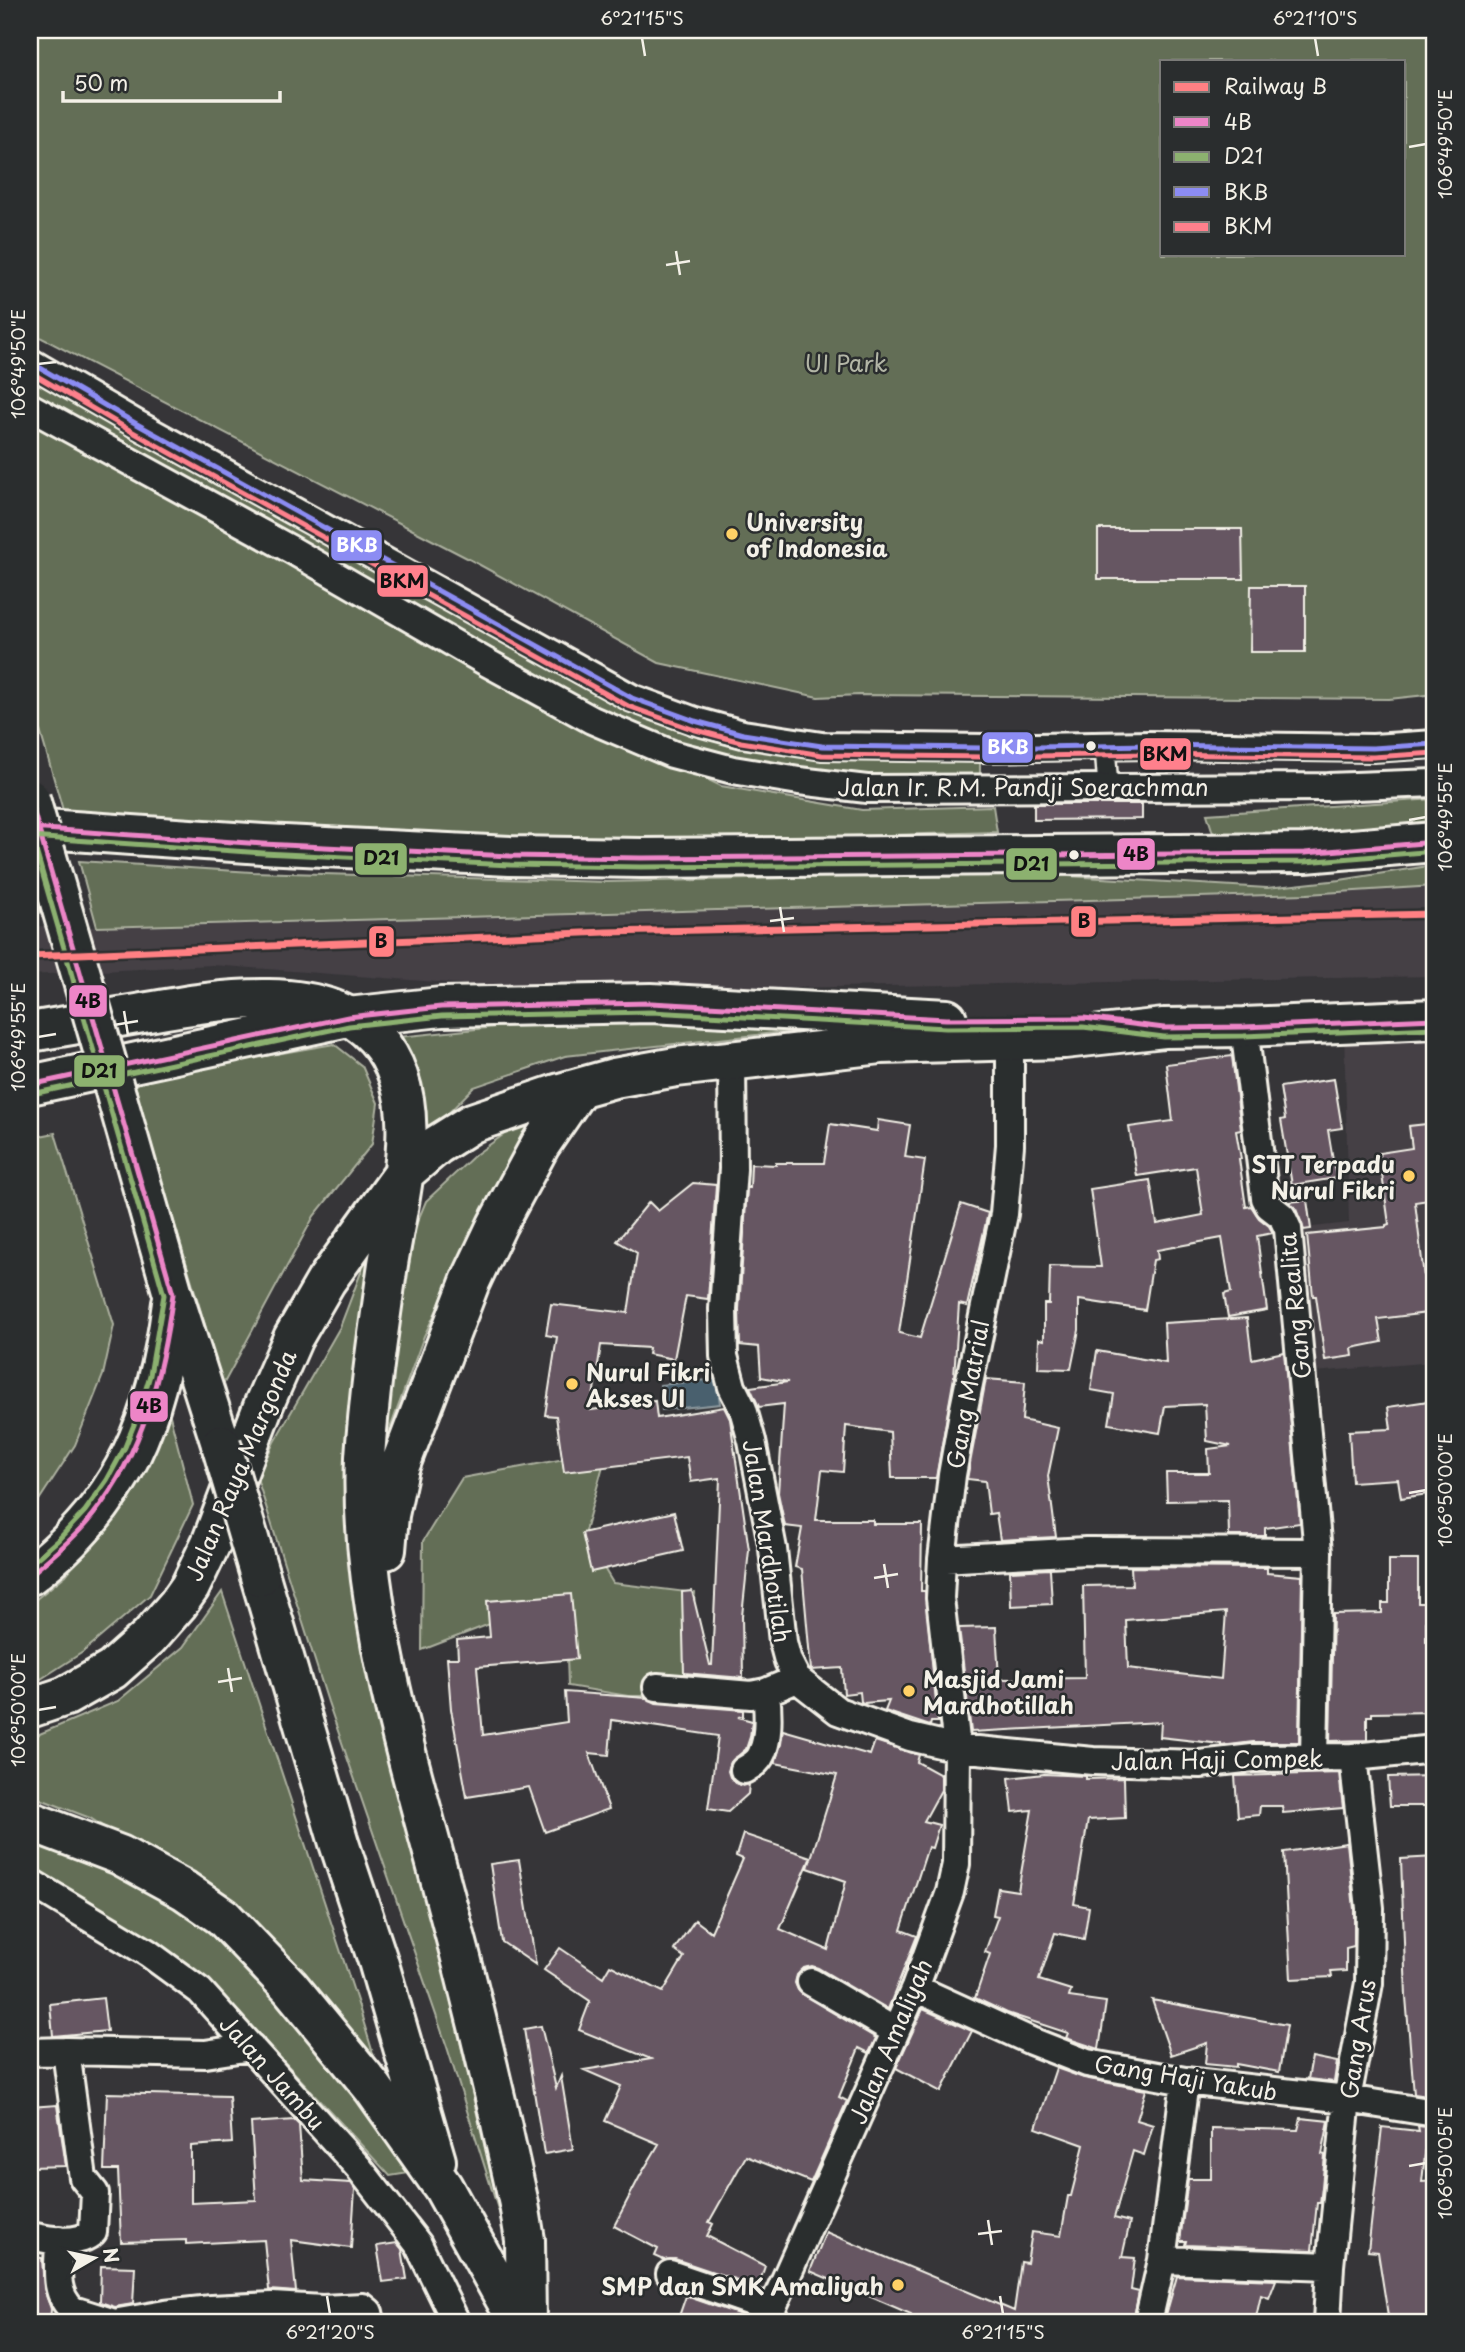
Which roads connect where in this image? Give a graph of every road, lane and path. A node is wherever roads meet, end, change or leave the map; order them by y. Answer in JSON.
{"nodes":[{"id":1,"x":30,"y":362,"type":"edge"},
{"id":2,"x":30,"y":407,"type":"edge"},
{"id":3,"x":1435,"y":744,"type":"edge"},
{"id":4,"x":1105,"y":746,"type":"junction"},
{"id":5,"x":1435,"y":783,"type":"edge"},
{"id":6,"x":1108,"y":788,"type":"junction"},
{"id":7,"x":30,"y":799,"type":"edge"},
{"id":8,"x":30,"y":828,"type":"edge"},
{"id":9,"x":1435,"y":842,"type":"edge"},
{"id":10,"x":348,"y":1017,"type":"junction"},
{"id":11,"x":1435,"y":1019,"type":"edge"},
{"id":12,"x":1244,"y":1027,"type":"junction"},
{"id":13,"x":1164,"y":1028,"type":"junction"},
{"id":14,"x":30,"y":1032,"type":"edge"},
{"id":15,"x":1010,"y":1041,"type":"junction"},
{"id":16,"x":732,"y":1061,"type":"junction"},
{"id":17,"x":30,"y":1085,"type":"edge"},
{"id":18,"x":579,"y":1088,"type":"junction"},
{"id":19,"x":404,"y":1173,"type":"junction"},
{"id":20,"x":173,"y":1294,"type":"junction"},
{"id":21,"x":1318,"y":1552,"type":"junction"},
{"id":22,"x":943,"y":1559,"type":"junction"},
{"id":23,"x":30,"y":1575,"type":"edge"},
{"id":24,"x":797,"y":1679,"type":"junction"},
{"id":25,"x":657,"y":1687,"type":"dead end"},
{"id":26,"x":766,"y":1692,"type":"junction"},
{"id":27,"x":30,"y":1708,"type":"edge"},
{"id":28,"x":957,"y":1748,"type":"junction"},
{"id":29,"x":1435,"y":1749,"type":"edge"},
{"id":30,"x":1353,"y":1757,"type":"junction"},
{"id":31,"x":1314,"y":1758,"type":"junction"},
{"id":32,"x":408,"y":1760,"type":"junction"},
{"id":33,"x":744,"y":1770,"type":"dead end"},
{"id":34,"x":30,"y":1821,"type":"edge"},
{"id":35,"x":30,"y":1882,"type":"edge"},
{"id":36,"x":811,"y":1982,"type":"dead end"},
{"id":37,"x":915,"y":1988,"type":"junction"},
{"id":38,"x":895,"y":2031,"type":"junction"},
{"id":39,"x":251,"y":2048,"type":"junction"},
{"id":40,"x":66,"y":2051,"type":"junction"},
{"id":41,"x":30,"y":2053,"type":"edge"},
{"id":42,"x":1185,"y":2081,"type":"junction"},
{"id":43,"x":1347,"y":2099,"type":"junction"},
{"id":44,"x":1435,"y":2113,"type":"edge"},
{"id":45,"x":443,"y":2187,"type":"junction"},
{"id":46,"x":30,"y":2236,"type":"edge"},
{"id":47,"x":59,"y":2240,"type":"junction"},
{"id":48,"x":1162,"y":2260,"type":"junction"},
{"id":49,"x":1330,"y":2266,"type":"junction"},
{"id":50,"x":670,"y":2274,"type":"dead end"},
{"id":51,"x":212,"y":2316,"type":"edge"},
{"id":52,"x":773,"y":2316,"type":"edge"},
{"id":53,"x":111,"y":2322,"type":"edge"},
{"id":54,"x":119,"y":2322,"type":"edge"},
{"id":55,"x":370,"y":2322,"type":"edge"},
{"id":56,"x":456,"y":2322,"type":"edge"},
{"id":57,"x":518,"y":2322,"type":"edge"},
{"id":58,"x":526,"y":2322,"type":"edge"},
{"id":59,"x":1148,"y":2322,"type":"edge"},
{"id":60,"x":1327,"y":2322,"type":"edge"}],
"edges":[{"from":1,"to":4,"type":"street","name":"Jalan Ir. R.M. Pandji Soerachman"},
{"from":2,"to":6,"type":"street","name":"Jalan Ir. R.M. Pandji Soerachman"},
{"from":3,"to":4,"type":"street","name":"Jalan Ir. R.M. Pandji Soerachman"},
{"from":4,"to":6,"type":"street"},
{"from":5,"to":6,"type":"street","name":"Jalan Ir. R.M. Pandji Soerachman"},
{"from":7,"to":20,"type":"main road","bridge":true},
{"from":8,"to":9,"type":"main road"},
{"from":10,"to":13,"type":"main road"},
{"from":10,"to":14,"type":"main road"},
{"from":10,"to":17,"type":"main road"},
{"from":10,"to":19,"type":"main road"},
{"from":11,"to":12,"type":"main road"},
{"from":12,"to":13,"type":"main road"},
{"from":12,"to":21,"type":"street","name":"Gang Realita"},
{"from":13,"to":15,"type":"main road","name":"Jalan Raya Margonda"},
{"from":15,"to":16,"type":"main road","name":"Jalan Raya Margonda"},
{"from":15,"to":22,"type":"street","name":"Gang Matrial"},
{"from":16,"to":18,"type":"main road","name":"Jalan Raya Margonda"},
{"from":16,"to":24,"type":"street","name":"Jalan Mardhotilah"},
{"from":18,"to":19,"type":"main road","name":"Jalan Raya Margonda"},
{"from":18,"to":32,"type":"main road"},
{"from":19,"to":27,"type":"main road","name":"Jalan Raya Margonda"},
{"from":19,"to":32,"type":"main road"},
{"from":20,"to":23,"type":"main road"},
{"from":20,"to":45,"type":"main road","bridge":true},
{"from":21,"to":22,"type":"street"},
{"from":21,"to":31,"type":"street","name":"Gang Realita"},
{"from":22,"to":28,"type":"street","name":"Gang Matrial"},
{"from":24,"to":26,"type":"street"},
{"from":24,"to":28,"type":"street"},
{"from":25,"to":26,"type":"street"},
{"from":26,"to":33,"type":"street"},
{"from":28,"to":31,"type":"street","name":"Jalan Haji Compek"},
{"from":28,"to":37,"type":"street","name":"Jalan Amaliyah"},
{"from":29,"to":30,"type":"street","name":"Jalan Haji Compek"},
{"from":30,"to":31,"type":"street","name":"Jalan Haji Compek"},
{"from":30,"to":43,"type":"street","name":"Gang Arus"},
{"from":32,"to":58,"type":"main road"},
{"from":34,"to":45,"type":"main road"},
{"from":35,"to":39,"type":"street","name":"Jalan Jambu"},
{"from":36,"to":38,"type":"street"},
{"from":37,"to":38,"type":"street","name":"Jalan Amaliyah"},
{"from":37,"to":42,"type":"street","name":"Gang Haji Yakub"},
{"from":38,"to":52,"type":"street","name":"Jalan Amaliyah"},
{"from":39,"to":40,"type":"street"},
{"from":39,"to":56,"type":"street","name":"Jalan Jambu"},
{"from":40,"to":41,"type":"street"},
{"from":40,"to":47,"type":"street"},
{"from":42,"to":43,"type":"street","name":"Gang Haji Yakub"},
{"from":42,"to":48,"type":"street"},
{"from":43,"to":44,"type":"street","name":"Gang Haji Yakub"},
{"from":43,"to":49,"type":"street","name":"Gang Arus"},
{"from":45,"to":57,"type":"main road"},
{"from":46,"to":47,"type":"street"},
{"from":47,"to":53,"type":"street"},
{"from":48,"to":49,"type":"street"},
{"from":48,"to":59,"type":"street"},
{"from":49,"to":60,"type":"street","name":"Gang Arus"},
{"from":50,"to":52,"type":"street"},
{"from":51,"to":54,"type":"street"},
{"from":51,"to":55,"type":"street"}]}
